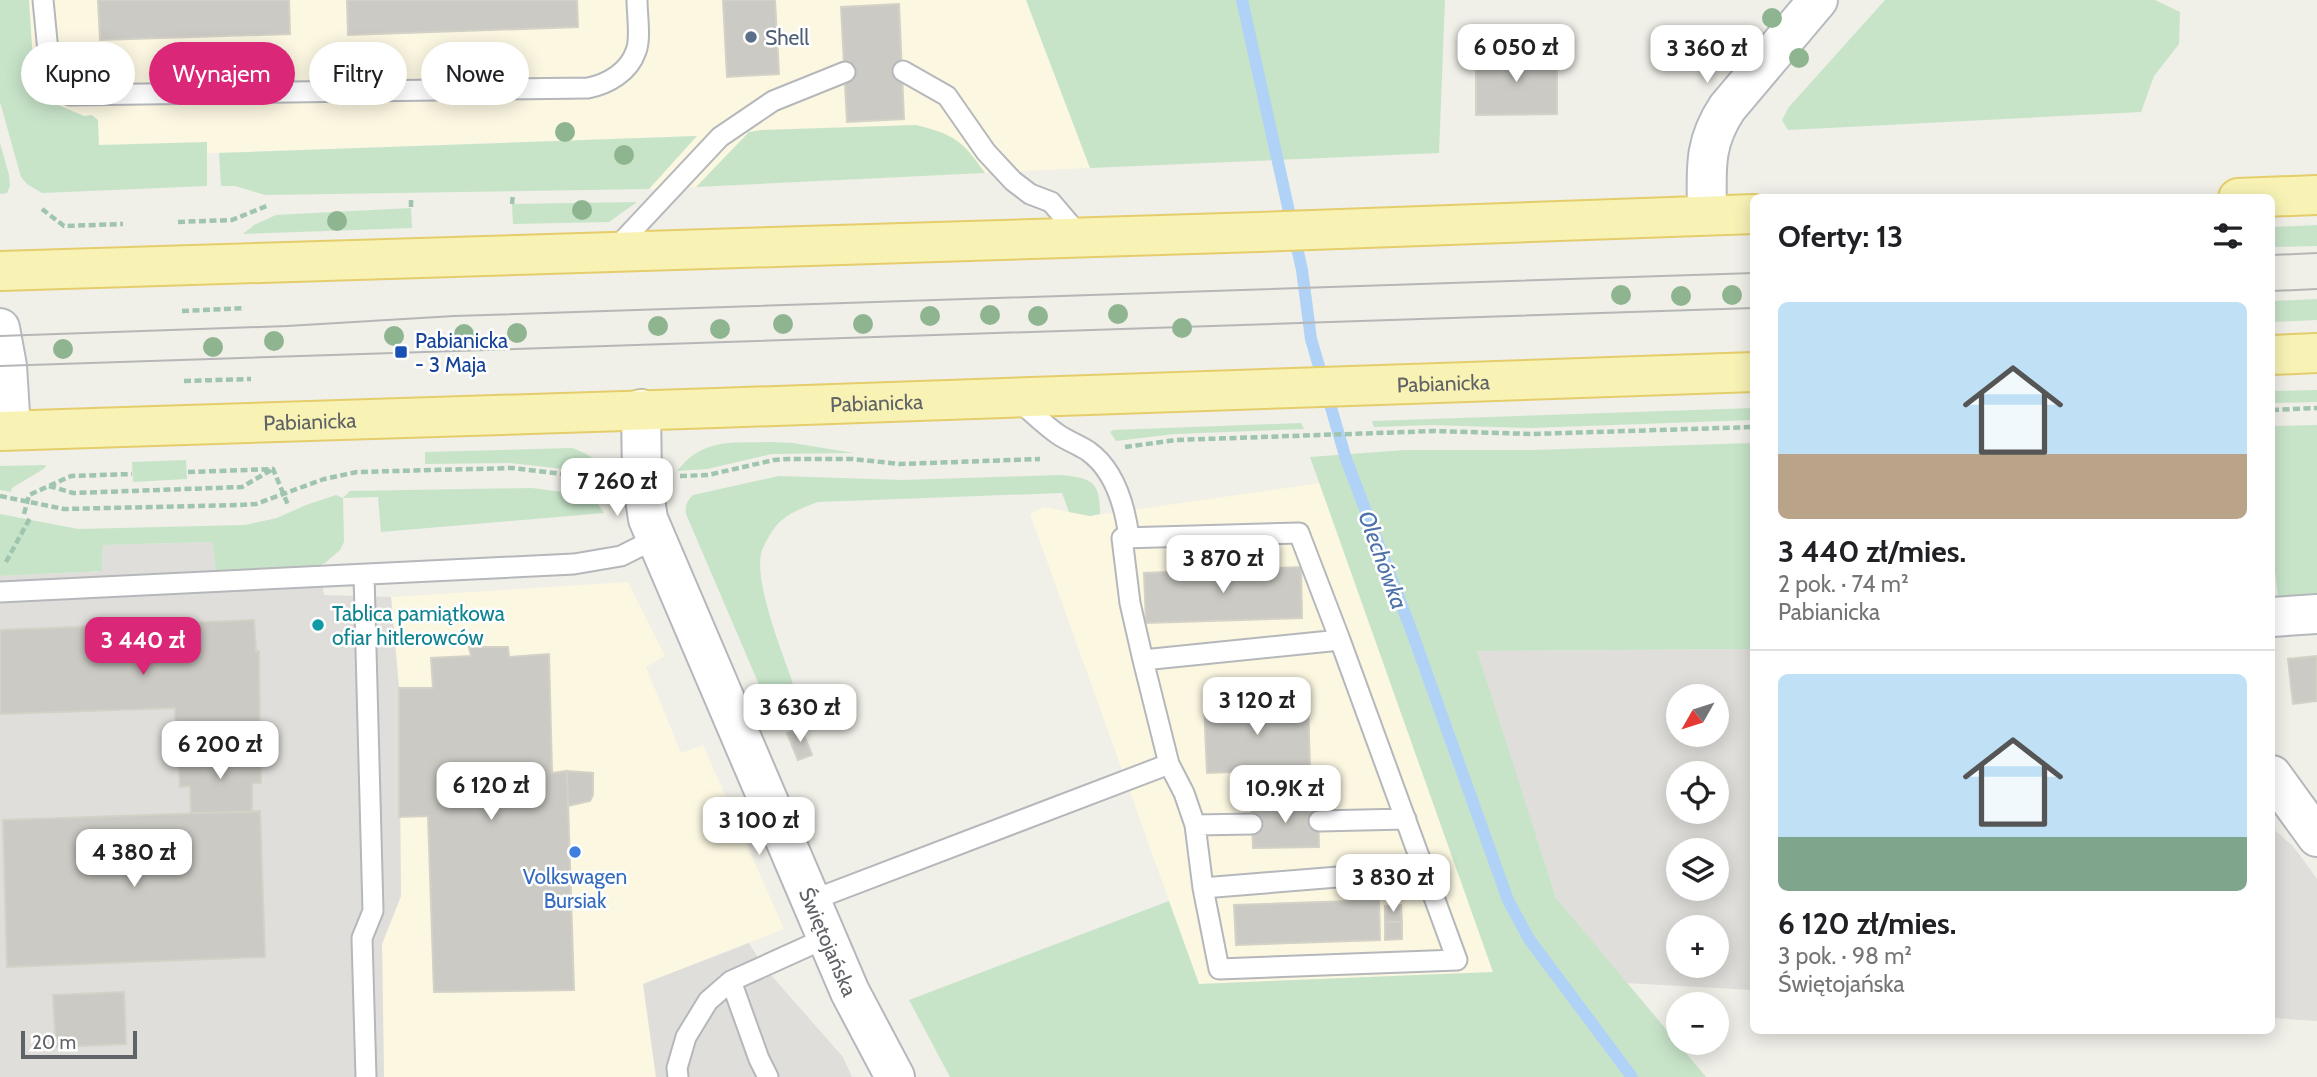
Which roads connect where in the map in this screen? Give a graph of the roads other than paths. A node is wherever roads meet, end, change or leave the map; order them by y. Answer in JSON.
{"nodes":[{"id":1,"x":43,"y":0,"type":"edge"},
{"id":2,"x":637,"y":0,"type":"edge"},
{"id":3,"x":1818,"y":0,"type":"edge"},
{"id":4,"x":902,"y":71,"type":"dead end"},
{"id":5,"x":845,"y":72,"type":"dead end"},
{"id":6,"x":2317,"y":195,"type":"edge"},
{"id":7,"x":2275,"y":197,"type":"edge"},
{"id":8,"x":1750,"y":214,"type":"edge"},
{"id":9,"x":1707,"y":215,"type":"junction"},
{"id":10,"x":1080,"y":236,"type":"junction"},
{"id":11,"x":612,"y":252,"type":"junction"},
{"id":12,"x":0,"y":271,"type":"edge"},
{"id":13,"x":0,"y":328,"type":"edge"},
{"id":14,"x":2317,"y":353,"type":"edge"},
{"id":15,"x":2275,"y":355,"type":"edge"},
{"id":16,"x":1750,"y":372,"type":"edge"},
{"id":17,"x":1014,"y":397,"type":"junction"},
{"id":18,"x":641,"y":409,"type":"junction"},
{"id":19,"x":6,"y":430,"type":"edge"},
{"id":20,"x":1129,"y":537,"type":"junction"},
{"id":21,"x":655,"y":539,"type":"junction"},
{"id":22,"x":364,"y":575,"type":"junction"},
{"id":23,"x":1,"y":592,"type":"edge"},
{"id":24,"x":2317,"y":614,"type":"edge"},
{"id":25,"x":2275,"y":617,"type":"edge"},
{"id":26,"x":1340,"y":640,"type":"junction"},
{"id":27,"x":1143,"y":660,"type":"junction"},
{"id":28,"x":1169,"y":764,"type":"junction"},
{"id":29,"x":2275,"y":779,"type":"edge"},
{"id":30,"x":1406,"y":819,"type":"junction"},
{"id":31,"x":1319,"y":821,"type":"dead end"},
{"id":32,"x":1252,"y":824,"type":"dead end"},
{"id":33,"x":1195,"y":825,"type":"junction"},
{"id":34,"x":2317,"y":837,"type":"edge"},
{"id":35,"x":1424,"y":870,"type":"junction"},
{"id":36,"x":1203,"y":888,"type":"junction"},
{"id":37,"x":810,"y":901,"type":"junction"},
{"id":38,"x":826,"y":938,"type":"junction"},
{"id":39,"x":731,"y":981,"type":"junction"},
{"id":40,"x":366,"y":1077,"type":"edge"},
{"id":41,"x":678,"y":1077,"type":"edge"},
{"id":42,"x":768,"y":1077,"type":"edge"},
{"id":43,"x":895,"y":1077,"type":"edge"}],
"edges":[{"from":1,"to":2,"type":"lane"},
{"from":3,"to":9,"type":"street"},
{"from":4,"to":10,"type":"lane"},
{"from":5,"to":11,"type":"lane"},
{"from":6,"to":7,"type":"main road"},
{"from":8,"to":9,"type":"main road"},
{"from":9,"to":10,"type":"main road"},
{"from":10,"to":11,"type":"main road"},
{"from":11,"to":12,"type":"main road"},
{"from":13,"to":19,"type":"street"},
{"from":14,"to":15,"type":"main road"},
{"from":16,"to":17,"type":"main road","name":"Pabianicka"},
{"from":17,"to":18,"type":"main road","name":"Pabianicka"},
{"from":17,"to":20,"type":"lane"},
{"from":18,"to":19,"type":"main road","name":"Pabianicka"},
{"from":18,"to":21,"type":"street","name":"Świętojańska"},
{"from":20,"to":26,"type":"lane"},
{"from":20,"to":27,"type":"lane"},
{"from":21,"to":22,"type":"lane"},
{"from":21,"to":37,"type":"street","name":"Świętojańska"},
{"from":22,"to":23,"type":"lane"},
{"from":22,"to":40,"type":"lane"},
{"from":24,"to":25,"type":"street"},
{"from":26,"to":27,"type":"lane"},
{"from":26,"to":30,"type":"lane"},
{"from":27,"to":28,"type":"lane"},
{"from":28,"to":33,"type":"lane"},
{"from":28,"to":37,"type":"lane"},
{"from":29,"to":34,"type":"street"},
{"from":30,"to":31,"type":"lane"},
{"from":30,"to":35,"type":"lane"},
{"from":32,"to":33,"type":"lane"},
{"from":33,"to":36,"type":"lane"},
{"from":35,"to":36,"type":"lane"},
{"from":35,"to":36,"type":"lane"},
{"from":37,"to":38,"type":"street","name":"Świętojańska"},
{"from":38,"to":39,"type":"lane"},
{"from":38,"to":43,"type":"street","name":"Świętojańska"},
{"from":39,"to":41,"type":"lane"},
{"from":39,"to":42,"type":"lane"}]}
